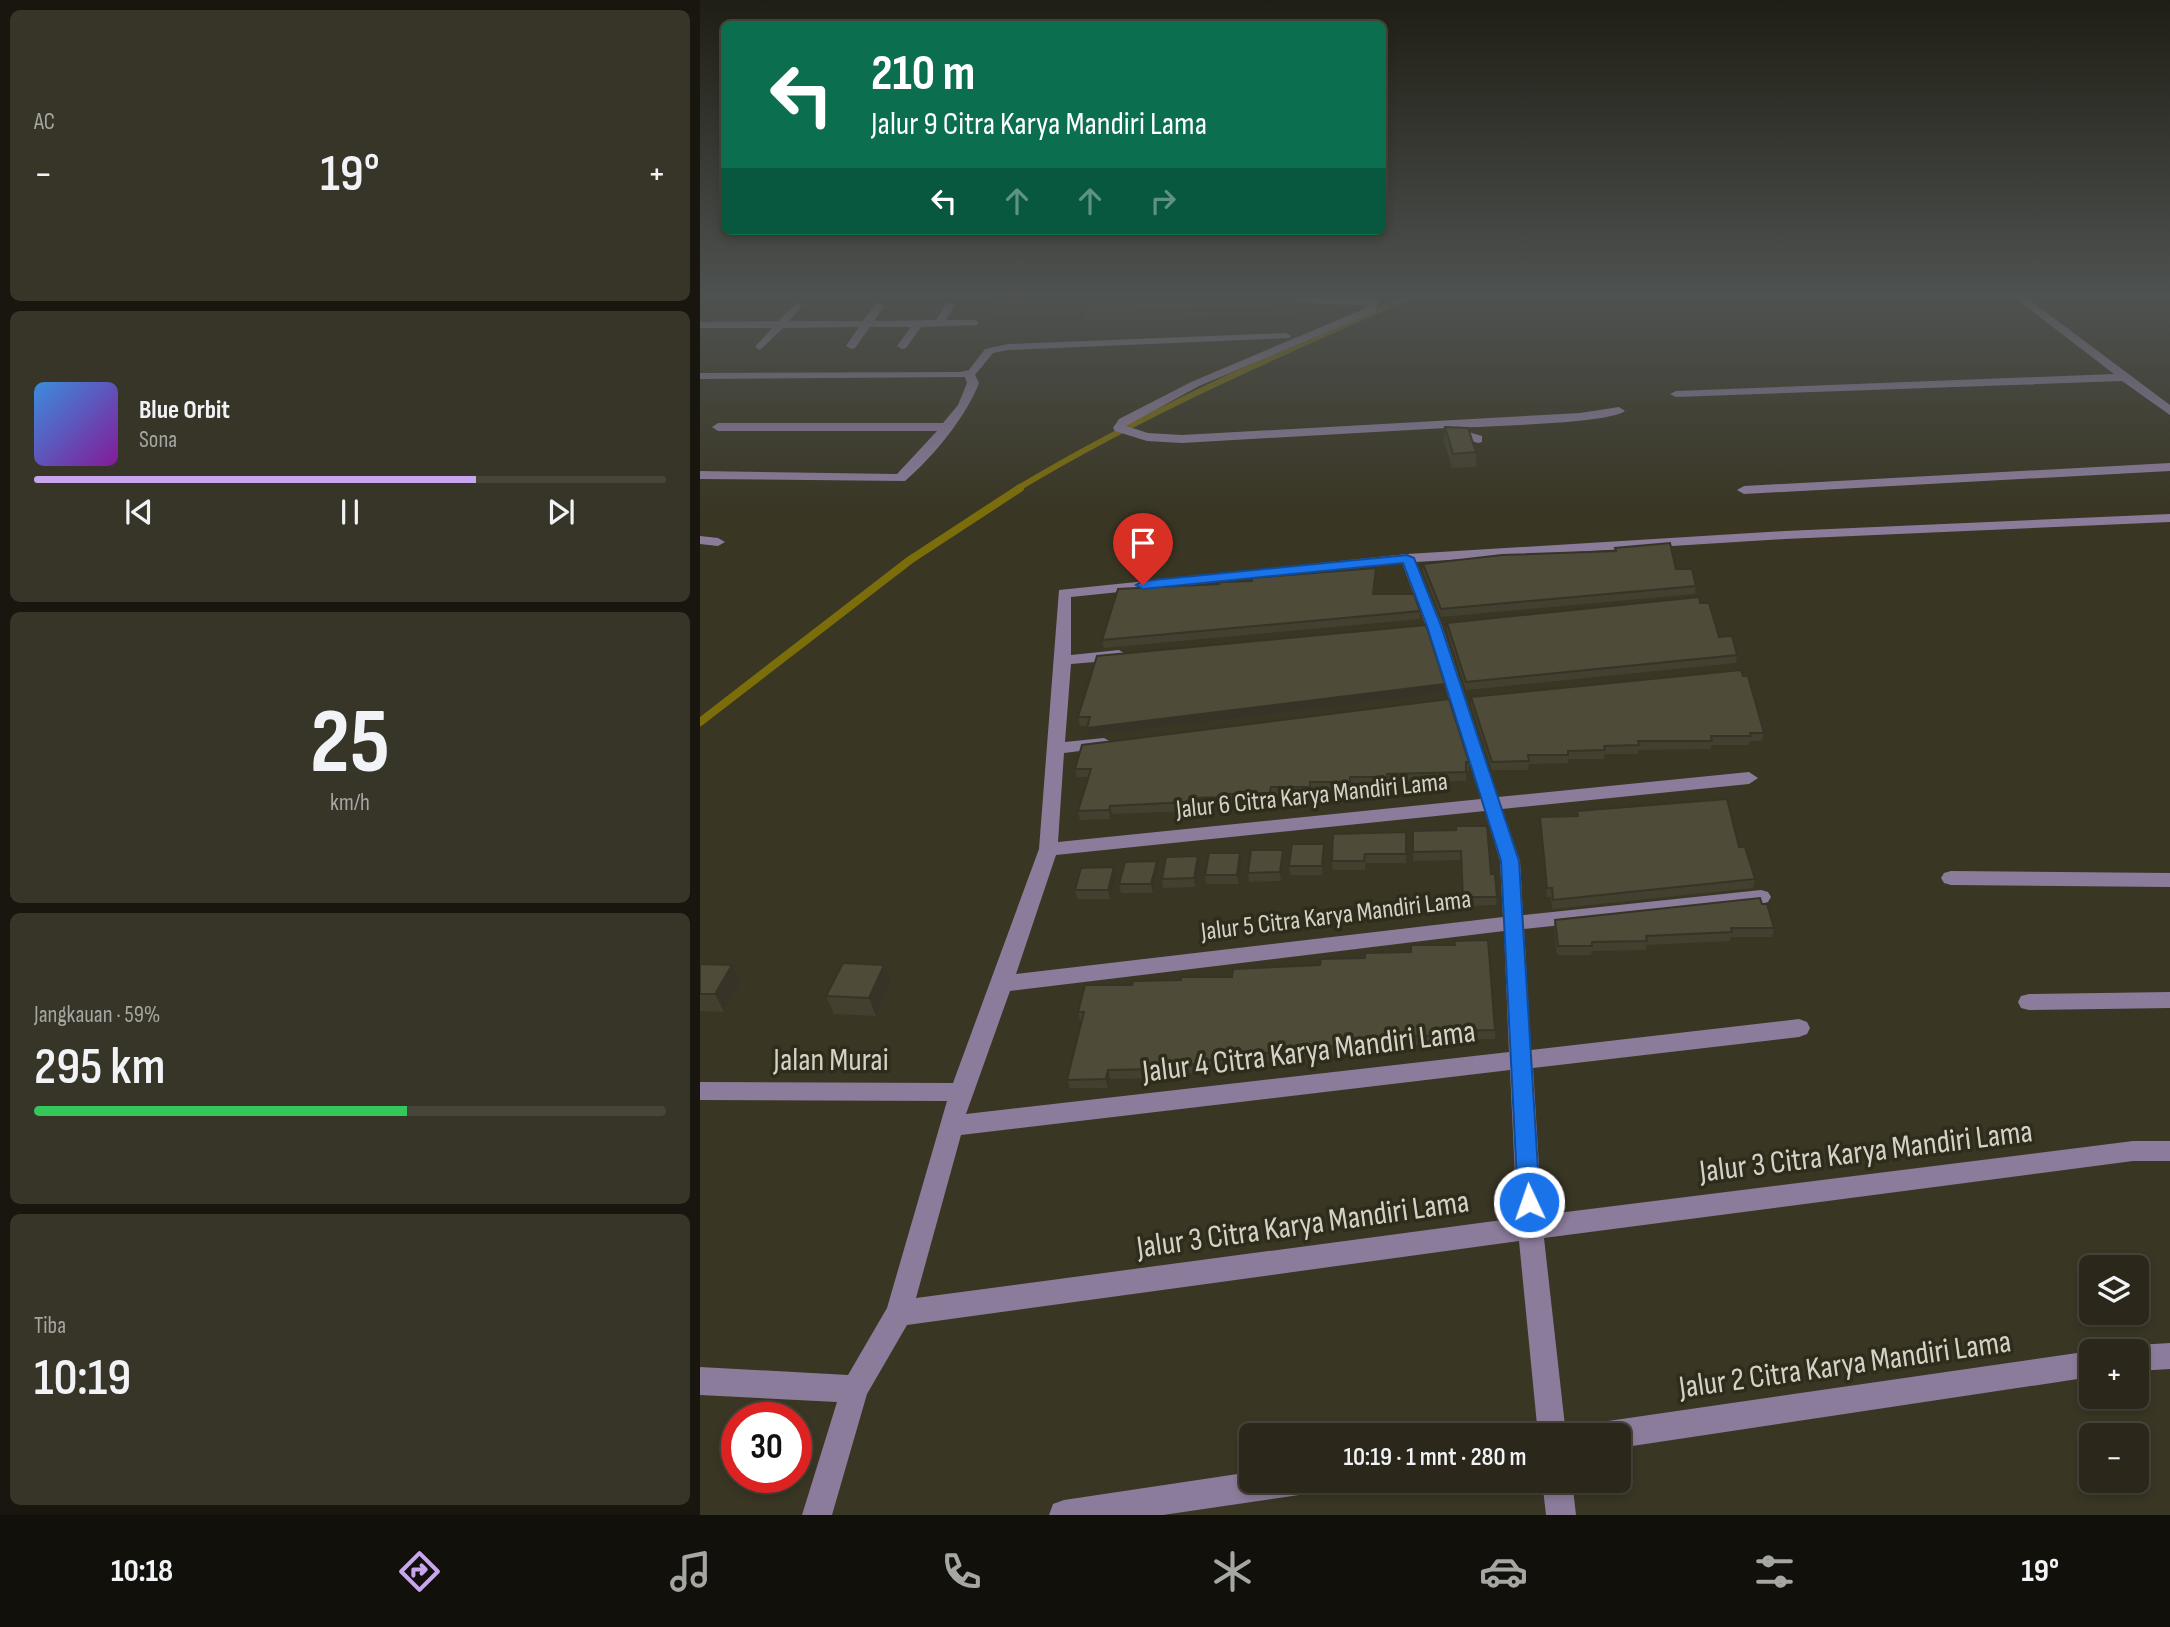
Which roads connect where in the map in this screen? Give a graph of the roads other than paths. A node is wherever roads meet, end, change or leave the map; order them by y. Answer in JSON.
{"nodes":[{"id":1,"x":978,"y":366,"type":"edge"},
{"id":2,"x":1238,"y":366,"type":"edge"},
{"id":3,"x":2111,"y":366,"type":"edge"},
{"id":4,"x":969,"y":373,"type":"junction"},
{"id":5,"x":700,"y":376,"type":"edge"},
{"id":6,"x":2126,"y":377,"type":"junction"},
{"id":7,"x":1676,"y":394,"type":"dead end"},
{"id":8,"x":1619,"y":411,"type":"dead end"},
{"id":9,"x":2170,"y":411,"type":"edge"},
{"id":10,"x":1433,"y":425,"type":"junction"},
{"id":11,"x":718,"y":427,"type":"dead end"},
{"id":12,"x":947,"y":427,"type":"junction"},
{"id":13,"x":1478,"y":439,"type":"dead end"},
{"id":14,"x":2170,"y":467,"type":"edge"},
{"id":15,"x":700,"y":475,"type":"edge"},
{"id":16,"x":1744,"y":490,"type":"dead end"},
{"id":17,"x":2170,"y":518,"type":"edge"},
{"id":18,"x":700,"y":540,"type":"edge"},
{"id":19,"x":718,"y":542,"type":"dead end"},
{"id":20,"x":1407,"y":558,"type":"junction"},
{"id":21,"x":1132,"y":654,"type":"edge"},
{"id":22,"x":1063,"y":660,"type":"junction"},
{"id":23,"x":1125,"y":740,"type":"edge"},
{"id":24,"x":1055,"y":749,"type":"junction"},
{"id":25,"x":1749,"y":778,"type":"dead end"},
{"id":26,"x":1493,"y":803,"type":"junction"},
{"id":27,"x":1048,"y":849,"type":"junction"},
{"id":28,"x":1951,"y":878,"type":"dead end"},
{"id":29,"x":2170,"y":880,"type":"edge"},
{"id":30,"x":1761,"y":897,"type":"edge"},
{"id":31,"x":1512,"y":923,"type":"junction"},
{"id":32,"x":1002,"y":984,"type":"junction"},
{"id":33,"x":2170,"y":1000,"type":"edge"},
{"id":34,"x":2029,"y":1002,"type":"dead end"},
{"id":35,"x":1799,"y":1028,"type":"dead end"},
{"id":36,"x":1522,"y":1059,"type":"junction"},
{"id":37,"x":700,"y":1091,"type":"edge"},
{"id":38,"x":961,"y":1092,"type":"junction"},
{"id":39,"x":951,"y":1126,"type":"junction"},
{"id":40,"x":2170,"y":1151,"type":"edge"},
{"id":41,"x":1530,"y":1228,"type":"junction"},
{"id":42,"x":899,"y":1313,"type":"junction"},
{"id":43,"x":2170,"y":1356,"type":"edge"},
{"id":44,"x":2149,"y":1357,"type":"edge"},
{"id":45,"x":2079,"y":1365,"type":"edge"},
{"id":46,"x":700,"y":1381,"type":"edge"},
{"id":47,"x":855,"y":1389,"type":"junction"},
{"id":48,"x":1551,"y":1423,"type":"edge"},
{"id":49,"x":1631,"y":1432,"type":"edge"},
{"id":50,"x":1239,"y":1489,"type":"edge"},
{"id":51,"x":1558,"y":1493,"type":"edge"},
{"id":52,"x":817,"y":1515,"type":"edge"},
{"id":53,"x":1064,"y":1515,"type":"edge"},
{"id":54,"x":1561,"y":1515,"type":"edge"}],
"edges":[{"from":1,"to":4,"type":"street"},
{"from":2,"to":10,"type":"street"},
{"from":3,"to":6,"type":"street"},
{"from":4,"to":5,"type":"street"},
{"from":4,"to":12,"type":"street"},
{"from":6,"to":7,"type":"street"},
{"from":6,"to":9,"type":"street"},
{"from":8,"to":10,"type":"street"},
{"from":10,"to":13,"type":"street"},
{"from":11,"to":12,"type":"street"},
{"from":12,"to":15,"type":"street"},
{"from":14,"to":16,"type":"street"},
{"from":17,"to":20,"type":"street"},
{"from":18,"to":19,"type":"street"},
{"from":20,"to":22,"type":"street"},
{"from":20,"to":26,"type":"street"},
{"from":21,"to":22,"type":"street"},
{"from":22,"to":24,"type":"street"},
{"from":23,"to":24,"type":"street"},
{"from":24,"to":27,"type":"street"},
{"from":25,"to":26,"type":"street","name":"Jalur 6 Citra Karya Mandiri Lama"},
{"from":26,"to":27,"type":"street","name":"Jalur 6 Citra Karya Mandiri Lama"},
{"from":26,"to":31,"type":"street"},
{"from":27,"to":32,"type":"street"},
{"from":28,"to":29,"type":"street"},
{"from":30,"to":31,"type":"street","name":"Jalur 5 Citra Karya Mandiri Lama"},
{"from":31,"to":32,"type":"street","name":"Jalur 5 Citra Karya Mandiri Lama"},
{"from":31,"to":36,"type":"street"},
{"from":32,"to":38,"type":"street"},
{"from":33,"to":34,"type":"street"},
{"from":35,"to":36,"type":"street","name":"Jalur 4 Citra Karya Mandiri Lama"},
{"from":36,"to":39,"type":"street","name":"Jalur 4 Citra Karya Mandiri Lama"},
{"from":36,"to":41,"type":"street"},
{"from":37,"to":38,"type":"street","name":"Jalan Murai"},
{"from":38,"to":39,"type":"street"},
{"from":39,"to":42,"type":"street"},
{"from":40,"to":41,"type":"street","name":"Jalur 3 Citra Karya Mandiri Lama"},
{"from":41,"to":42,"type":"street","name":"Jalur 3 Citra Karya Mandiri Lama"},
{"from":41,"to":48,"type":"street"},
{"from":42,"to":47,"type":"street"},
{"from":43,"to":44,"type":"street"},
{"from":45,"to":49,"type":"street","name":"Jalur 2 Citra Karya Mandiri Lama"},
{"from":46,"to":47,"type":"street"},
{"from":47,"to":52,"type":"street"},
{"from":50,"to":53,"type":"street"},
{"from":51,"to":54,"type":"street"}]}
